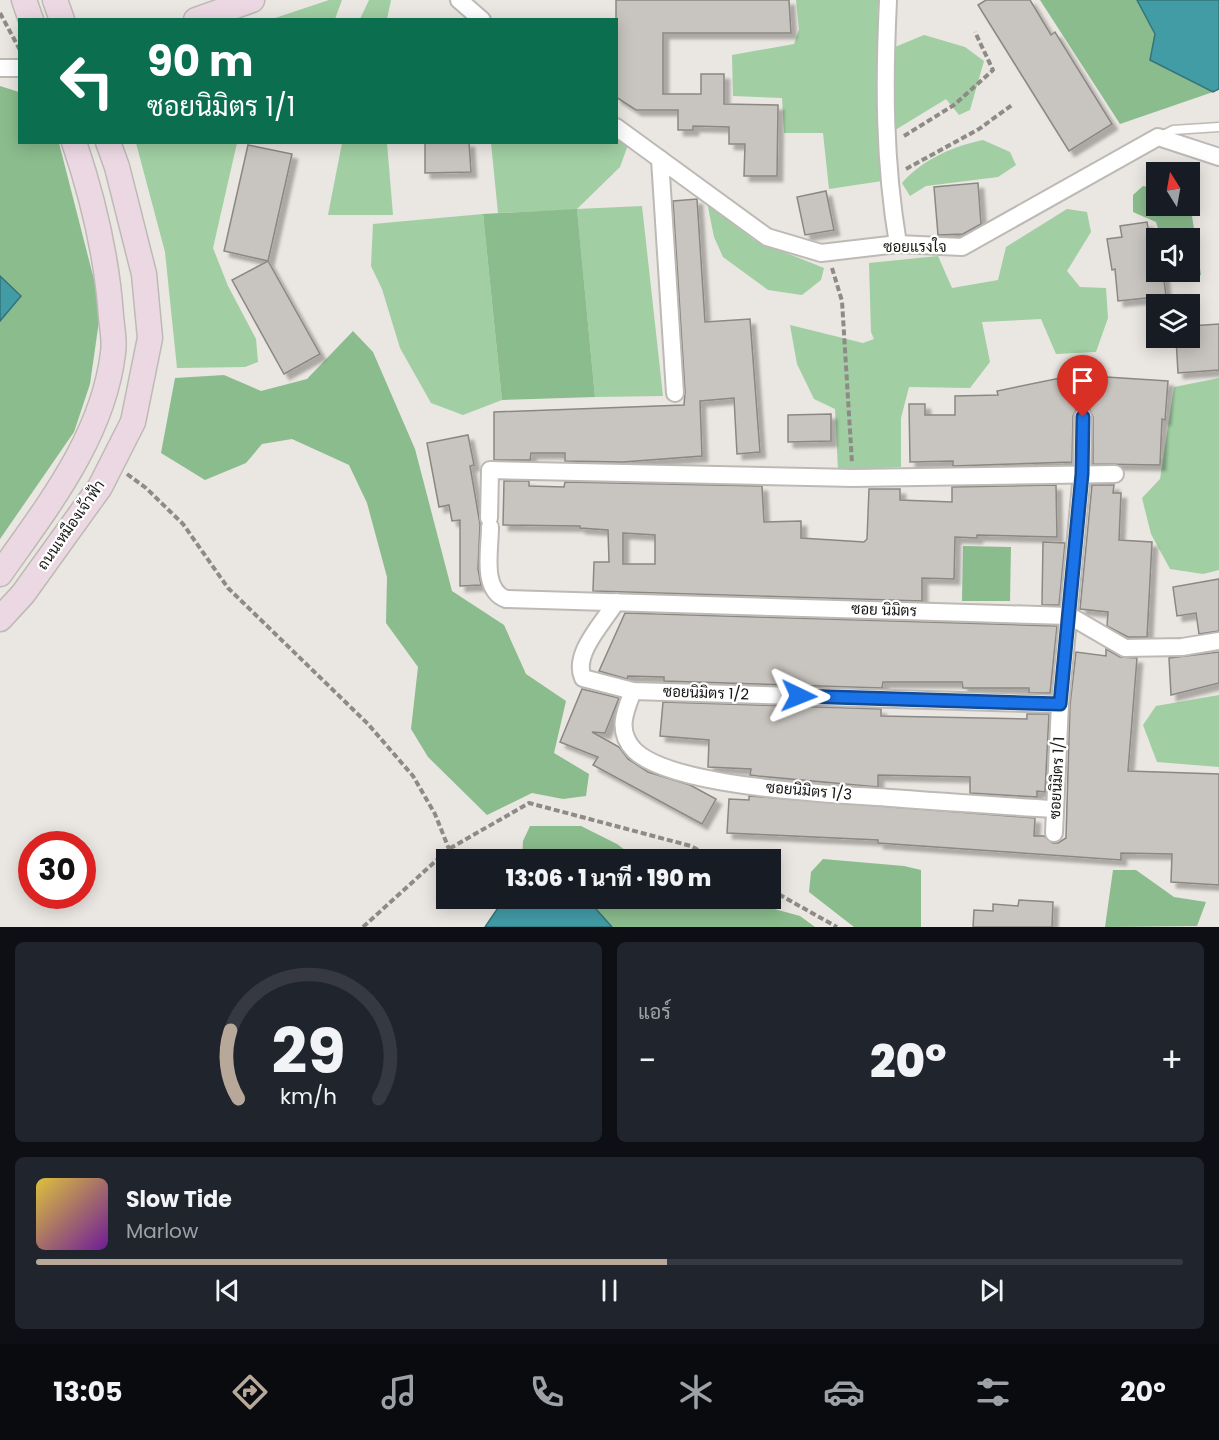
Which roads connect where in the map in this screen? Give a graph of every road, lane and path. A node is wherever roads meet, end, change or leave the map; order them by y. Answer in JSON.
{"nodes":[{"id":1,"x":24,"y":0,"type":"edge"},
{"id":2,"x":55,"y":0,"type":"edge"},
{"id":3,"x":252,"y":0,"type":"edge"},
{"id":4,"x":459,"y":0,"type":"edge"},
{"id":5,"x":888,"y":0,"type":"edge"},
{"id":6,"x":0,"y":13,"type":"edge"},
{"id":7,"x":30,"y":18,"type":"edge"},
{"id":8,"x":61,"y":18,"type":"edge"},
{"id":9,"x":202,"y":18,"type":"edge"},
{"id":10,"x":480,"y":18,"type":"edge"},
{"id":11,"x":975,"y":32,"type":"dead end"},
{"id":12,"x":18,"y":46,"type":"edge"},
{"id":13,"x":0,"y":68,"type":"edge"},
{"id":14,"x":18,"y":68,"type":"edge"},
{"id":15,"x":1012,"y":105,"type":"dead end"},
{"id":16,"x":1219,"y":127,"type":"edge"},
{"id":17,"x":618,"y":128,"type":"edge"},
{"id":18,"x":1158,"y":137,"type":"junction"},
{"id":19,"x":75,"y":144,"type":"edge"},
{"id":20,"x":109,"y":144,"type":"edge"},
{"id":21,"x":886,"y":148,"type":"junction"},
{"id":22,"x":1219,"y":157,"type":"edge"},
{"id":23,"x":660,"y":159,"type":"junction"},
{"id":24,"x":117,"y":167,"type":"junction"},
{"id":25,"x":85,"y":174,"type":"junction"},
{"id":26,"x":888,"y":181,"type":"junction"},
{"id":27,"x":898,"y":244,"type":"junction"},
{"id":28,"x":821,"y":253,"type":"junction"},
{"id":29,"x":675,"y":393,"type":"dead end"},
{"id":30,"x":1083,"y":417,"type":"dead end"},
{"id":31,"x":112,"y":464,"type":"junction"},
{"id":32,"x":1082,"y":474,"type":"junction"},
{"id":33,"x":1115,"y":474,"type":"dead end"},
{"id":34,"x":853,"y":478,"type":"junction"},
{"id":35,"x":0,"y":574,"type":"edge"},
{"id":36,"x":616,"y":602,"type":"junction"},
{"id":37,"x":1070,"y":616,"type":"junction"},
{"id":38,"x":0,"y":619,"type":"edge"},
{"id":39,"x":1219,"y":640,"type":"edge"},
{"id":40,"x":633,"y":691,"type":"junction"},
{"id":41,"x":1060,"y":704,"type":"junction"},
{"id":42,"x":1055,"y":809,"type":"junction"},
{"id":43,"x":1054,"y":833,"type":"dead end"},
{"id":44,"x":448,"y":849,"type":"joint"},
{"id":45,"x":696,"y":849,"type":"edge"},
{"id":46,"x":436,"y":860,"type":"edge"},
{"id":47,"x":781,"y":896,"type":"edge"},
{"id":48,"x":363,"y":927,"type":"edge"},
{"id":49,"x":837,"y":927,"type":"edge"}],
"edges":[{"from":1,"to":7,"type":"street"},
{"from":2,"to":8,"type":"street"},
{"from":3,"to":9,"type":"street"},
{"from":4,"to":10,"type":"street"},
{"from":5,"to":21,"type":"street"},
{"from":6,"to":12,"type":"path"},
{"from":11,"to":21,"type":"path"},
{"from":13,"to":14,"type":"street"},
{"from":15,"to":26,"type":"path"},
{"from":16,"to":18,"type":"lane"},
{"from":17,"to":23,"type":"street","name":"ซอยแรงใจ"},
{"from":18,"to":22,"type":"street"},
{"from":18,"to":27,"type":"street","name":"ซอยแรงใจ"},
{"from":19,"to":25,"type":"street","name":"ถนนเหมืองเจ้าฟ้า"},
{"from":20,"to":24,"type":"street","name":"ถนนเหมืองเจ้าฟ้า"},
{"from":21,"to":26,"type":"street"},
{"from":23,"to":28,"type":"street","name":"ซอยแรงใจ"},
{"from":23,"to":29,"type":"street"},
{"from":24,"to":25,"type":"street"},
{"from":24,"to":31,"type":"street","name":"ถนนเหมืองเจ้าฟ้า"},
{"from":25,"to":35,"type":"street","name":"ถนนเหมืองเจ้าฟ้า"},
{"from":26,"to":27,"type":"street"},
{"from":27,"to":28,"type":"street","name":"ซอยแรงใจ"},
{"from":28,"to":34,"type":"path"},
{"from":30,"to":32,"type":"street","name":"ซอยนิมิตร 1/1"},
{"from":31,"to":38,"type":"street","name":"ถนนเหมืองเจ้าฟ้า"},
{"from":31,"to":44,"type":"path"},
{"from":32,"to":33,"type":"street"},
{"from":32,"to":34,"type":"street"},
{"from":32,"to":37,"type":"street","name":"ซอยนิมิตร 1/1"},
{"from":34,"to":36,"type":"street","name":"ซอย นิมิตร"},
{"from":36,"to":37,"type":"street","name":"ซอย นิมิตร"},
{"from":36,"to":40,"type":"street","name":"ซอยนิมิตร 1/2"},
{"from":37,"to":39,"type":"street","name":"ซอย นิมิตร"},
{"from":37,"to":41,"type":"street","name":"ซอยนิมิตร 1/1"},
{"from":40,"to":41,"type":"street","name":"ซอยนิมิตร 1/2"},
{"from":40,"to":42,"type":"street","name":"ซอยนิมิตร 1/3"},
{"from":41,"to":42,"type":"street","name":"ซอยนิมิตร 1/1"},
{"from":42,"to":43,"type":"street","name":"ซอยนิมิตร 1/1"},
{"from":44,"to":45,"type":"path"},
{"from":46,"to":48,"type":"path"},
{"from":47,"to":49,"type":"path"}]}
